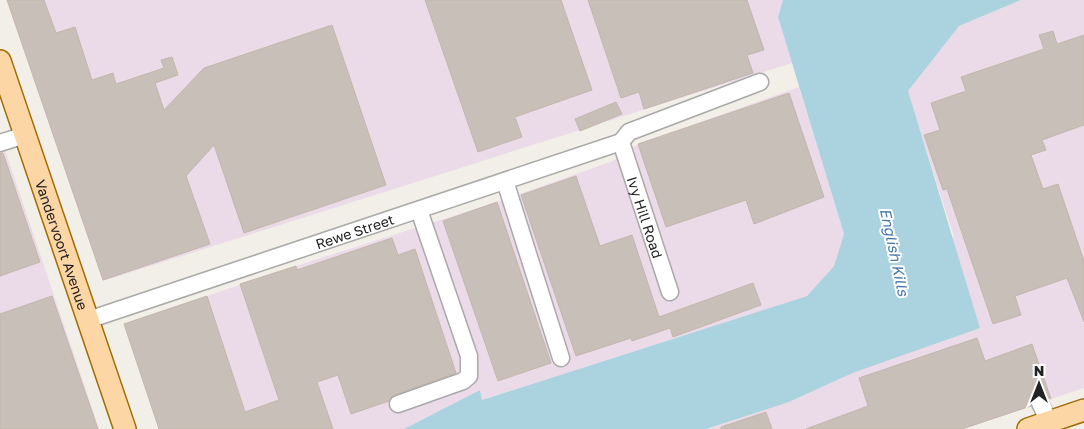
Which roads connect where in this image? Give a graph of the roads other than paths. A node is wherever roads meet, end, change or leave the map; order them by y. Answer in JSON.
{"nodes":[{"id":1,"x":0,"y":61,"type":"edge"},
{"id":2,"x":760,"y":82,"type":"dead end"},
{"id":3,"x":25,"y":135,"type":"junction"},
{"id":4,"x":620,"y":142,"type":"junction"},
{"id":5,"x":0,"y":143,"type":"edge"},
{"id":6,"x":505,"y":181,"type":"junction"},
{"id":7,"x":419,"y":210,"type":"junction"},
{"id":8,"x":670,"y":292,"type":"dead end"},
{"id":9,"x":88,"y":320,"type":"junction"},
{"id":10,"x":562,"y":358,"type":"dead end"},
{"id":11,"x":1040,"y":402,"type":"dead end"},
{"id":12,"x":398,"y":404,"type":"dead end"},
{"id":13,"x":1084,"y":410,"type":"edge"},
{"id":14,"x":1048,"y":422,"type":"junction"},
{"id":15,"x":125,"y":429,"type":"edge"},
{"id":16,"x":1028,"y":429,"type":"edge"}],
"edges":[{"from":1,"to":3,"type":"main road","name":"Vandervoort Avenue"},
{"from":2,"to":4,"type":"street","name":"Rewe Street"},
{"from":3,"to":5,"type":"street"},
{"from":3,"to":9,"type":"main road","name":"Vandervoort Avenue"},
{"from":4,"to":6,"type":"street","name":"Rewe Street"},
{"from":4,"to":8,"type":"street","name":"Ivy Hill Road"},
{"from":6,"to":7,"type":"street","name":"Rewe Street"},
{"from":6,"to":10,"type":"street"},
{"from":7,"to":9,"type":"street","name":"Rewe Street"},
{"from":7,"to":12,"type":"street"},
{"from":9,"to":15,"type":"main road","name":"Vandervoort Avenue"},
{"from":11,"to":14,"type":"street"},
{"from":13,"to":14,"type":"main road"},
{"from":14,"to":16,"type":"main road"}]}
